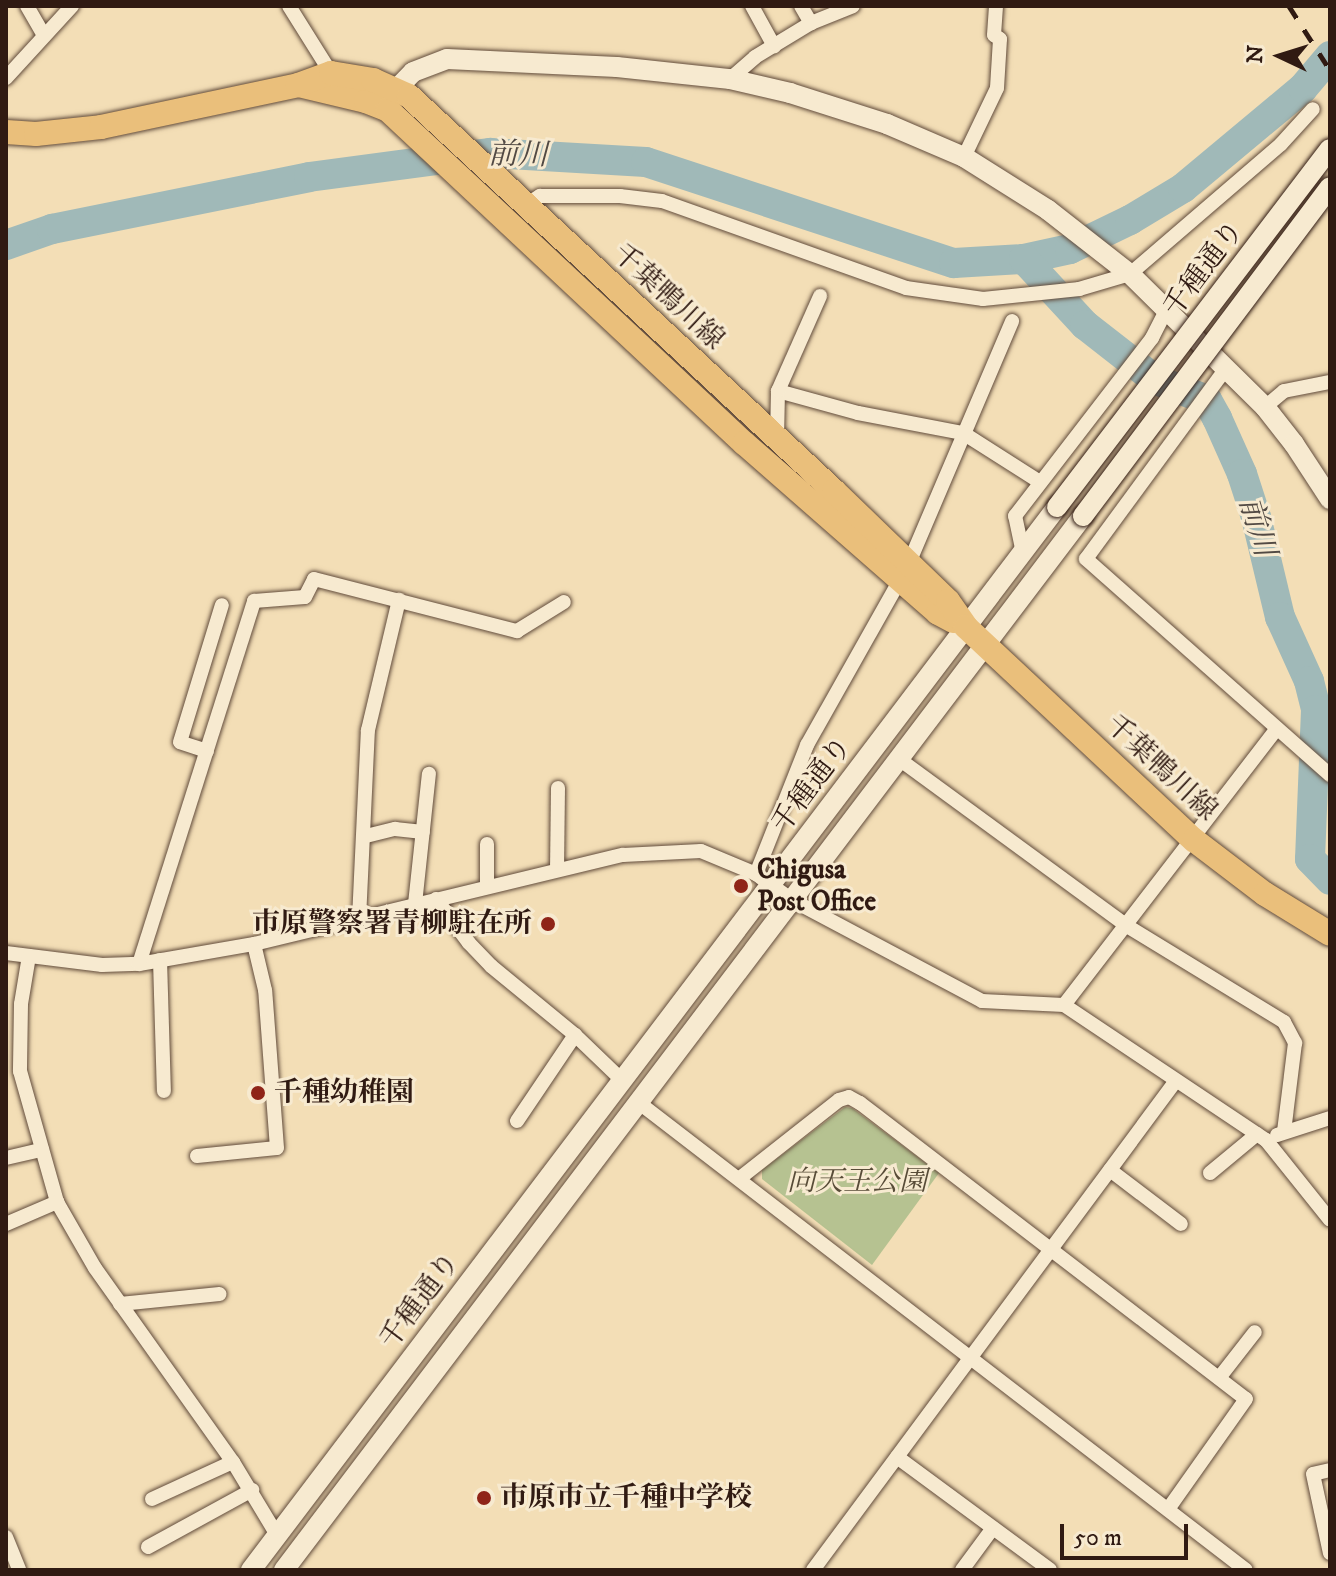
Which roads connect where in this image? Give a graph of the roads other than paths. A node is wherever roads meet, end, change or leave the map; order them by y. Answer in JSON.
{"nodes":[{"id":1,"x":27,"y":6,"type":"edge"},
{"id":2,"x":72,"y":6,"type":"edge"},
{"id":3,"x":289,"y":6,"type":"edge"},
{"id":4,"x":752,"y":6,"type":"edge"},
{"id":5,"x":801,"y":6,"type":"edge"},
{"id":6,"x":853,"y":6,"type":"edge"},
{"id":7,"x":996,"y":6,"type":"edge"},
{"id":8,"x":811,"y":23,"type":"junction"},
{"id":9,"x":44,"y":36,"type":"junction"},
{"id":10,"x":774,"y":46,"type":"junction"},
{"id":11,"x":331,"y":73,"type":"junction"},
{"id":12,"x":6,"y":78,"type":"edge"},
{"id":13,"x":730,"y":79,"type":"junction"},
{"id":14,"x":298,"y":85,"type":"junction"},
{"id":15,"x":388,"y":97,"type":"junction"},
{"id":16,"x":1313,"y":109,"type":"dead end"},
{"id":17,"x":6,"y":132,"type":"edge"},
{"id":18,"x":1330,"y":149,"type":"edge"},
{"id":19,"x":964,"y":157,"type":"junction"},
{"id":20,"x":1330,"y":187,"type":"edge"},
{"id":21,"x":520,"y":199,"type":"junction"},
{"id":22,"x":1130,"y":274,"type":"junction"},
{"id":23,"x":820,"y":296,"type":"dead end"},
{"id":24,"x":1167,"y":309,"type":"junction"},
{"id":25,"x":1012,"y":321,"type":"dead end"},
{"id":26,"x":1227,"y":367,"type":"junction"},
{"id":27,"x":1330,"y":382,"type":"edge"},
{"id":28,"x":778,"y":391,"type":"junction"},
{"id":29,"x":1265,"y":407,"type":"junction"},
{"id":30,"x":963,"y":433,"type":"junction"},
{"id":31,"x":777,"y":439,"type":"junction"},
{"id":32,"x":1040,"y":482,"type":"junction"},
{"id":33,"x":1330,"y":499,"type":"edge"},
{"id":34,"x":1023,"y":553,"type":"junction"},
{"id":35,"x":904,"y":571,"type":"junction"},
{"id":36,"x":399,"y":600,"type":"junction"},
{"id":37,"x":564,"y":602,"type":"dead end"},
{"id":38,"x":222,"y":605,"type":"dead end"},
{"id":39,"x":966,"y":627,"type":"junction"},
{"id":40,"x":985,"y":645,"type":"junction"},
{"id":41,"x":1277,"y":728,"type":"junction"},
{"id":42,"x":207,"y":751,"type":"junction"},
{"id":43,"x":899,"y":759,"type":"junction"},
{"id":44,"x":429,"y":774,"type":"dead end"},
{"id":45,"x":1330,"y":775,"type":"edge"},
{"id":46,"x":558,"y":788,"type":"dead end"},
{"id":47,"x":423,"y":832,"type":"junction"},
{"id":48,"x":366,"y":836,"type":"junction"},
{"id":49,"x":1194,"y":840,"type":"junction"},
{"id":50,"x":487,"y":844,"type":"dead end"},
{"id":51,"x":557,"y":870,"type":"junction"},
{"id":52,"x":764,"y":880,"type":"junction"},
{"id":53,"x":487,"y":887,"type":"junction"},
{"id":54,"x":436,"y":899,"type":"junction"},
{"id":55,"x":792,"y":900,"type":"junction"},
{"id":56,"x":415,"y":904,"type":"junction"},
{"id":57,"x":359,"y":919,"type":"junction"},
{"id":58,"x":1127,"y":926,"type":"junction"},
{"id":59,"x":1330,"y":934,"type":"edge"},
{"id":60,"x":254,"y":944,"type":"junction"},
{"id":61,"x":6,"y":953,"type":"edge"},
{"id":62,"x":29,"y":956,"type":"junction"},
{"id":63,"x":160,"y":960,"type":"junction"},
{"id":64,"x":139,"y":964,"type":"junction"},
{"id":65,"x":1064,"y":1005,"type":"junction"},
{"id":66,"x":575,"y":1035,"type":"junction"},
{"id":67,"x":623,"y":1081,"type":"junction"},
{"id":68,"x":1175,"y":1082,"type":"junction"},
{"id":69,"x":164,"y":1091,"type":"dead end"},
{"id":70,"x":638,"y":1102,"type":"junction"},
{"id":71,"x":1330,"y":1118,"type":"edge"},
{"id":72,"x":517,"y":1121,"type":"dead end"},
{"id":73,"x":1284,"y":1131,"type":"junction"},
{"id":74,"x":1261,"y":1137,"type":"junction"},
{"id":75,"x":42,"y":1150,"type":"junction"},
{"id":76,"x":197,"y":1156,"type":"dead end"},
{"id":77,"x":6,"y":1158,"type":"edge"},
{"id":78,"x":1110,"y":1170,"type":"junction"},
{"id":79,"x":1210,"y":1173,"type":"dead end"},
{"id":80,"x":740,"y":1178,"type":"junction"},
{"id":81,"x":57,"y":1202,"type":"junction"},
{"id":82,"x":1330,"y":1220,"type":"edge"},
{"id":83,"x":6,"y":1224,"type":"edge"},
{"id":84,"x":1181,"y":1224,"type":"dead end"},
{"id":85,"x":1051,"y":1249,"type":"junction"},
{"id":86,"x":220,"y":1294,"type":"dead end"},
{"id":87,"x":120,"y":1304,"type":"junction"},
{"id":88,"x":1255,"y":1332,"type":"dead end"},
{"id":89,"x":971,"y":1357,"type":"junction"},
{"id":90,"x":1219,"y":1378,"type":"junction"},
{"id":91,"x":897,"y":1457,"type":"junction"},
{"id":92,"x":233,"y":1462,"type":"junction"},
{"id":93,"x":1330,"y":1470,"type":"edge"},
{"id":94,"x":252,"y":1490,"type":"junction"},
{"id":95,"x":152,"y":1499,"type":"dead end"},
{"id":96,"x":1168,"y":1509,"type":"junction"},
{"id":97,"x":993,"y":1528,"type":"junction"},
{"id":98,"x":277,"y":1535,"type":"junction"},
{"id":99,"x":6,"y":1537,"type":"edge"},
{"id":100,"x":148,"y":1547,"type":"dead end"},
{"id":101,"x":1330,"y":1553,"type":"edge"},
{"id":102,"x":289,"y":1568,"type":"edge"},
{"id":103,"x":19,"y":1570,"type":"edge"},
{"id":104,"x":251,"y":1570,"type":"edge"},
{"id":105,"x":813,"y":1570,"type":"edge"},
{"id":106,"x":962,"y":1570,"type":"edge"},
{"id":107,"x":1050,"y":1570,"type":"edge"},
{"id":108,"x":1246,"y":1570,"type":"edge"}],
"edges":[{"from":1,"to":9,"type":"street"},
{"from":2,"to":9,"type":"street"},
{"from":3,"to":11,"type":"street"},
{"from":4,"to":10,"type":"street"},
{"from":5,"to":8,"type":"street"},
{"from":6,"to":8,"type":"street"},
{"from":7,"to":19,"type":"street"},
{"from":8,"to":10,"type":"street"},
{"from":9,"to":12,"type":"street"},
{"from":10,"to":13,"type":"street"},
{"from":11,"to":14,"type":"main road","name":"千葉鴨川線"},
{"from":11,"to":15,"type":"main road","name":"千葉鴨川線"},
{"from":13,"to":15,"type":"street"},
{"from":13,"to":19,"type":"street"},
{"from":14,"to":15,"type":"main road","name":"千葉鴨川線"},
{"from":14,"to":17,"type":"main road","name":"千葉鴨川線"},
{"from":15,"to":21,"type":"main road","name":"千葉鴨川線"},
{"from":15,"to":35,"type":"main road","name":"千葉鴨川線"},
{"from":16,"to":22,"type":"street"},
{"from":18,"to":34,"type":"street","name":"千種通り","bridge":true},
{"from":19,"to":22,"type":"street"},
{"from":20,"to":40,"type":"street","name":"千種通り","bridge":true},
{"from":21,"to":22,"type":"street"},
{"from":21,"to":31,"type":"main road","name":"千葉鴨川線"},
{"from":22,"to":24,"type":"street"},
{"from":23,"to":28,"type":"street"},
{"from":24,"to":26,"type":"street"},
{"from":24,"to":32,"type":"street"},
{"from":25,"to":30,"type":"street"},
{"from":26,"to":29,"type":"street"},
{"from":26,"to":41,"type":"street"},
{"from":27,"to":29,"type":"street"},
{"from":28,"to":30,"type":"street"},
{"from":28,"to":31,"type":"street"},
{"from":29,"to":33,"type":"street"},
{"from":30,"to":32,"type":"street"},
{"from":30,"to":35,"type":"street"},
{"from":31,"to":35,"type":"main road","name":"千葉鴨川線"},
{"from":32,"to":34,"type":"street"},
{"from":34,"to":39,"type":"street","name":"千種通り"},
{"from":35,"to":39,"type":"main road","name":"千葉鴨川線"},
{"from":35,"to":52,"type":"street"},
{"from":36,"to":37,"type":"street"},
{"from":36,"to":42,"type":"street"},
{"from":36,"to":48,"type":"street"},
{"from":38,"to":42,"type":"street"},
{"from":39,"to":40,"type":"main road","name":"千葉鴨川線"},
{"from":39,"to":52,"type":"street","name":"千種通り"},
{"from":40,"to":43,"type":"street","name":"千種通り"},
{"from":40,"to":49,"type":"main road","name":"千葉鴨川線"},
{"from":41,"to":45,"type":"street"},
{"from":41,"to":49,"type":"street"},
{"from":42,"to":64,"type":"street"},
{"from":43,"to":55,"type":"street","name":"千種通り"},
{"from":43,"to":58,"type":"street"},
{"from":44,"to":47,"type":"street"},
{"from":46,"to":51,"type":"street"},
{"from":47,"to":48,"type":"street"},
{"from":47,"to":56,"type":"street"},
{"from":48,"to":57,"type":"street"},
{"from":49,"to":58,"type":"street"},
{"from":49,"to":59,"type":"main road","name":"千葉鴨川線"},
{"from":50,"to":53,"type":"street"},
{"from":51,"to":52,"type":"street"},
{"from":51,"to":53,"type":"street"},
{"from":52,"to":55,"type":"street"},
{"from":52,"to":67,"type":"street","name":"千種通り"},
{"from":53,"to":54,"type":"street"},
{"from":54,"to":56,"type":"street"},
{"from":54,"to":66,"type":"street"},
{"from":55,"to":65,"type":"street"},
{"from":55,"to":70,"type":"street","name":"千種通り"},
{"from":56,"to":57,"type":"street"},
{"from":57,"to":60,"type":"street"},
{"from":58,"to":65,"type":"street"},
{"from":58,"to":73,"type":"street"},
{"from":60,"to":63,"type":"street"},
{"from":60,"to":76,"type":"street"},
{"from":61,"to":62,"type":"street"},
{"from":62,"to":64,"type":"street"},
{"from":62,"to":75,"type":"street"},
{"from":63,"to":64,"type":"street"},
{"from":63,"to":69,"type":"street"},
{"from":65,"to":68,"type":"street"},
{"from":66,"to":67,"type":"street"},
{"from":66,"to":72,"type":"street"},
{"from":67,"to":98,"type":"street","name":"千種通り"},
{"from":68,"to":74,"type":"street"},
{"from":68,"to":78,"type":"street"},
{"from":70,"to":80,"type":"street"},
{"from":70,"to":102,"type":"street","name":"千種通り"},
{"from":71,"to":73,"type":"street"},
{"from":73,"to":74,"type":"street"},
{"from":74,"to":79,"type":"street"},
{"from":74,"to":82,"type":"street"},
{"from":75,"to":77,"type":"street"},
{"from":75,"to":81,"type":"street"},
{"from":78,"to":84,"type":"street"},
{"from":78,"to":85,"type":"street"},
{"from":80,"to":85,"type":"street"},
{"from":80,"to":89,"type":"street"},
{"from":81,"to":83,"type":"street"},
{"from":81,"to":87,"type":"street"},
{"from":85,"to":89,"type":"street"},
{"from":85,"to":90,"type":"street"},
{"from":86,"to":87,"type":"street"},
{"from":87,"to":92,"type":"street"},
{"from":88,"to":90,"type":"street"},
{"from":89,"to":91,"type":"street"},
{"from":89,"to":96,"type":"street"},
{"from":90,"to":96,"type":"street"},
{"from":91,"to":97,"type":"street"},
{"from":91,"to":105,"type":"street"},
{"from":92,"to":94,"type":"street"},
{"from":92,"to":95,"type":"street"},
{"from":93,"to":101,"type":"street"},
{"from":94,"to":98,"type":"street"},
{"from":94,"to":100,"type":"street"},
{"from":96,"to":108,"type":"street"},
{"from":97,"to":106,"type":"street"},
{"from":97,"to":107,"type":"street"},
{"from":98,"to":102,"type":"street"},
{"from":98,"to":104,"type":"street","name":"千種通り"},
{"from":99,"to":103,"type":"street"}]}
